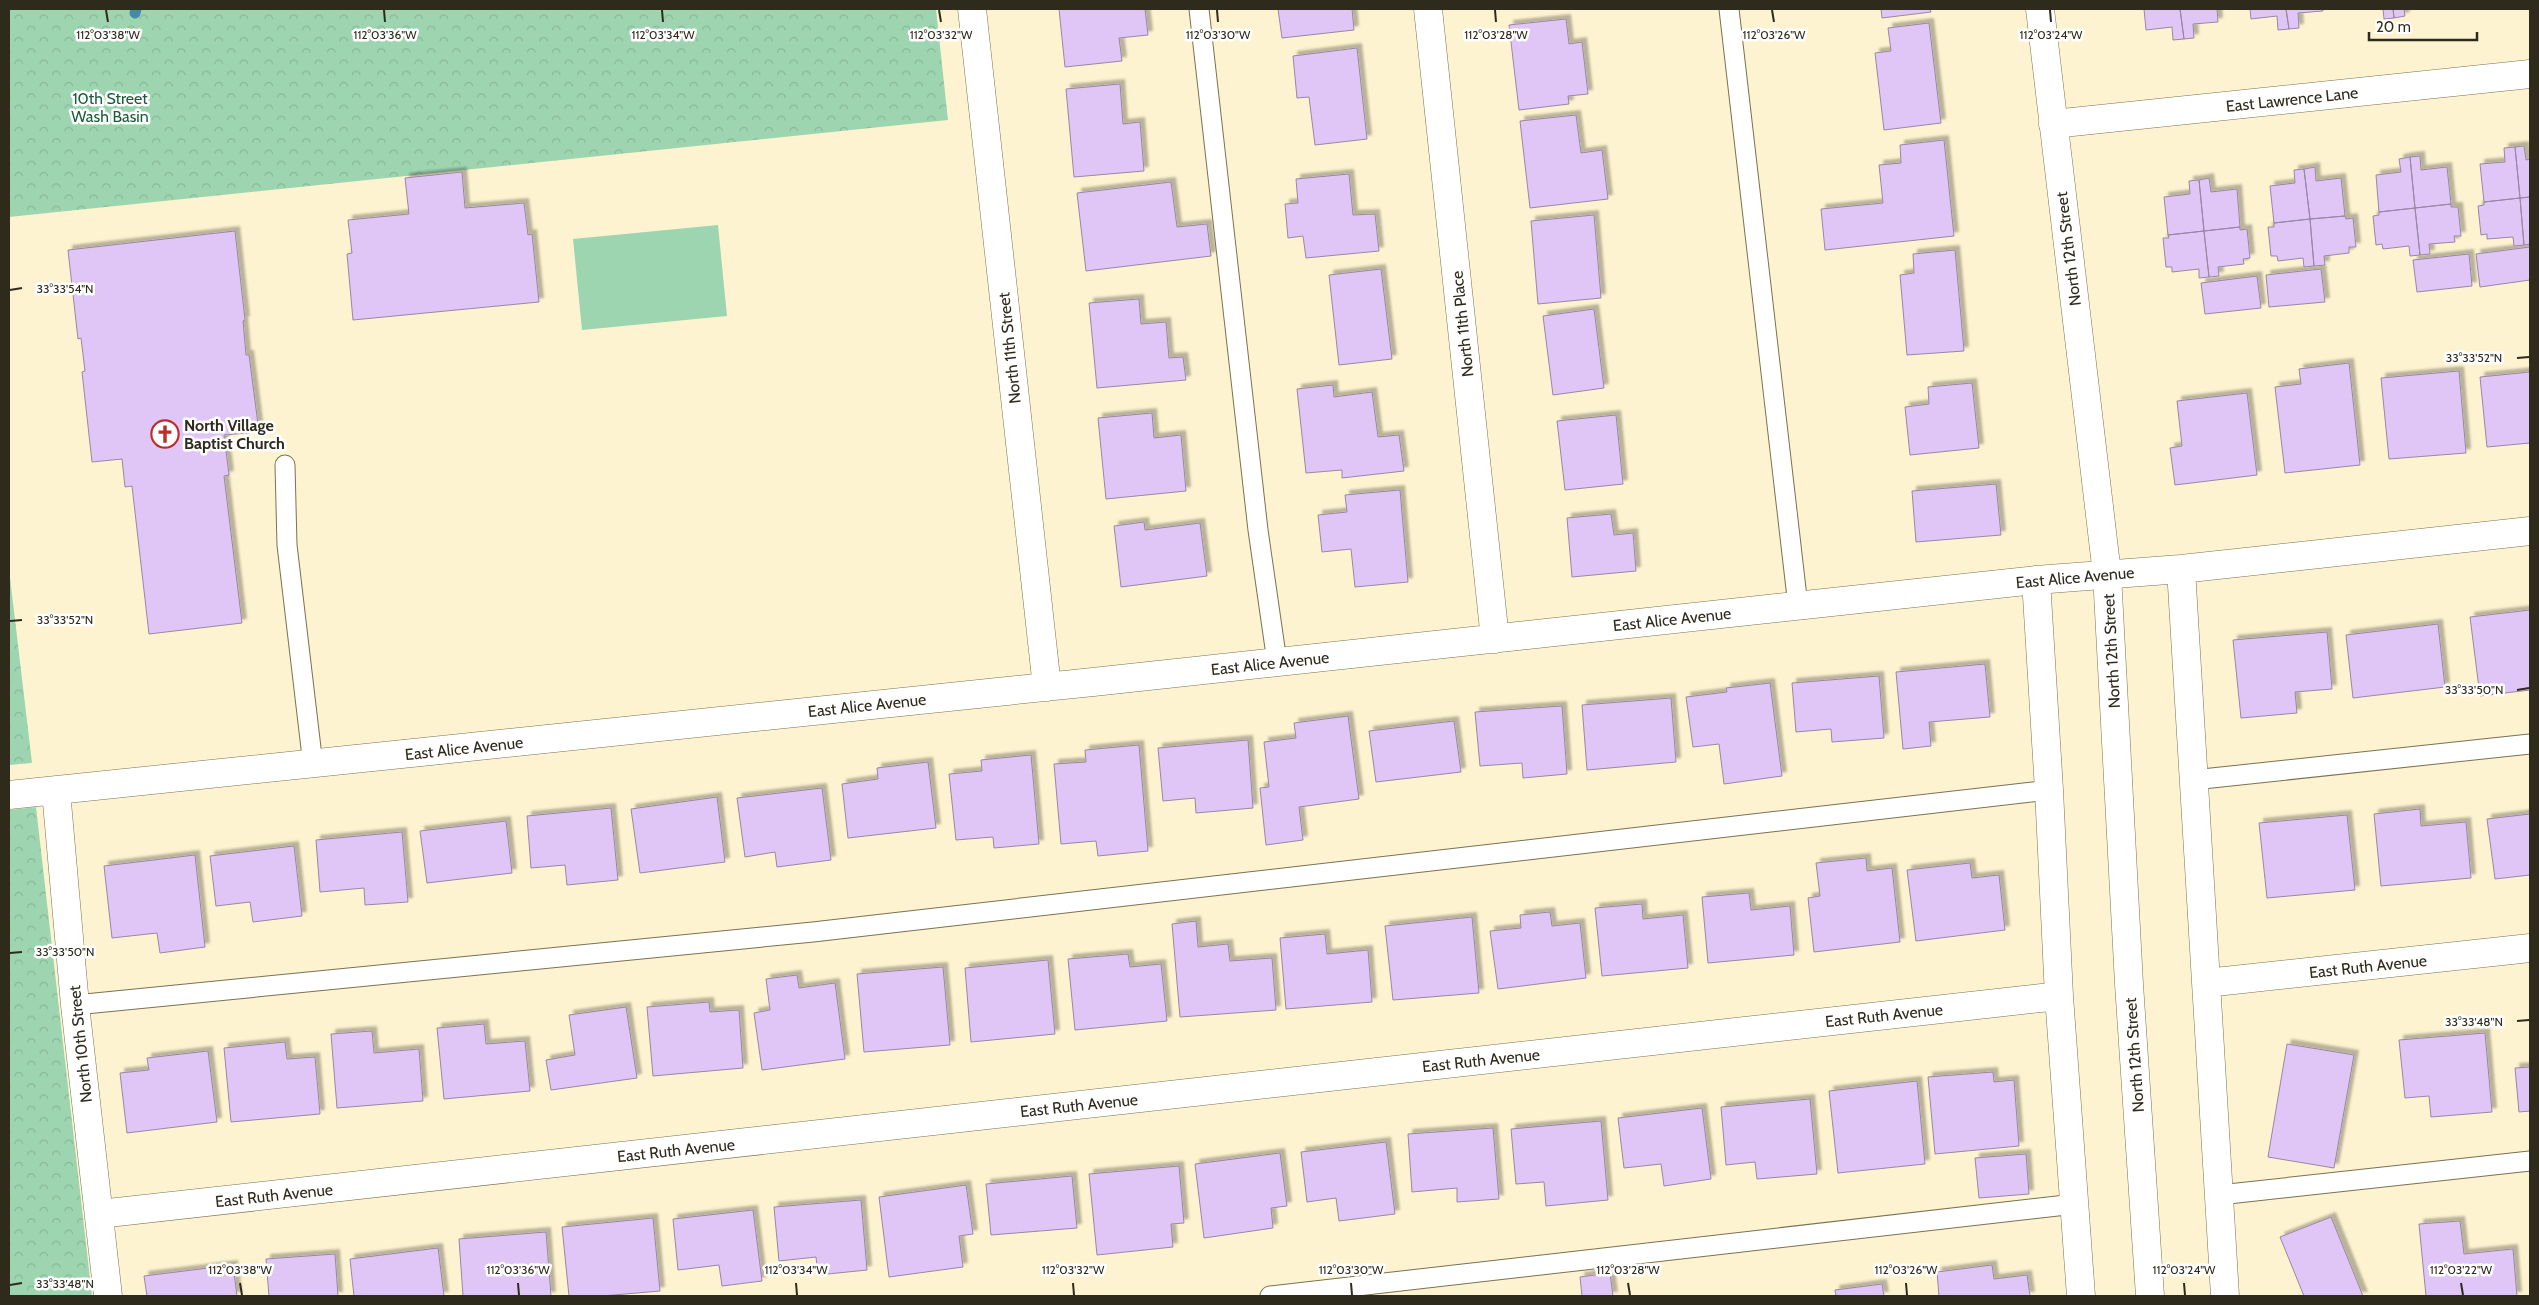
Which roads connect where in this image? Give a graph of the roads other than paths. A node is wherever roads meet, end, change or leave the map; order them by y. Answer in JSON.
{"nodes":[{"id":1,"x":972,"y":9,"type":"edge"},
{"id":2,"x":1199,"y":9,"type":"edge"},
{"id":3,"x":1428,"y":9,"type":"edge"},
{"id":4,"x":1729,"y":9,"type":"edge"},
{"id":5,"x":2040,"y":9,"type":"edge"},
{"id":6,"x":2530,"y":74,"type":"edge"},
{"id":7,"x":2053,"y":124,"type":"junction"},
{"id":8,"x":286,"y":465,"type":"dead end"},
{"id":9,"x":2530,"y":531,"type":"edge"},
{"id":10,"x":2181,"y":569,"type":"junction"},
{"id":11,"x":2107,"y":574,"type":"junction"},
{"id":12,"x":2036,"y":580,"type":"junction"},
{"id":13,"x":1798,"y":606,"type":"junction"},
{"id":14,"x":1495,"y":639,"type":"junction"},
{"id":15,"x":1277,"y":662,"type":"junction"},
{"id":16,"x":1048,"y":687,"type":"junction"},
{"id":17,"x":2530,"y":744,"type":"edge"},
{"id":18,"x":312,"y":765,"type":"junction"},
{"id":19,"x":2193,"y":780,"type":"junction"},
{"id":20,"x":2049,"y":790,"type":"junction"},
{"id":21,"x":56,"y":791,"type":"junction"},
{"id":22,"x":9,"y":795,"type":"edge"},
{"id":23,"x":2530,"y":948,"type":"edge"},
{"id":24,"x":2206,"y":983,"type":"junction"},
{"id":25,"x":2059,"y":996,"type":"junction"},
{"id":26,"x":75,"y":1005,"type":"junction"},
{"id":27,"x":2530,"y":1161,"type":"edge"},
{"id":28,"x":2219,"y":1195,"type":"junction"},
{"id":29,"x":2075,"y":1204,"type":"junction"},
{"id":30,"x":99,"y":1214,"type":"junction"},
{"id":31,"x":108,"y":1296,"type":"edge"},
{"id":32,"x":1270,"y":1296,"type":"edge"},
{"id":33,"x":2081,"y":1296,"type":"edge"},
{"id":34,"x":2150,"y":1296,"type":"edge"},
{"id":35,"x":2225,"y":1296,"type":"edge"}],
"edges":[{"from":1,"to":16,"type":"street","name":"North 11th Street"},
{"from":2,"to":15,"type":"lane"},
{"from":3,"to":14,"type":"street","name":"North 11th Place"},
{"from":4,"to":13,"type":"lane"},
{"from":5,"to":7,"type":"street","name":"North 12th Street"},
{"from":6,"to":7,"type":"street","name":"East Lawrence Lane"},
{"from":7,"to":11,"type":"street","name":"North 12th Street"},
{"from":8,"to":18,"type":"lane"},
{"from":9,"to":10,"type":"street","name":"East Alice Avenue"},
{"from":10,"to":11,"type":"street","name":"East Alice Avenue"},
{"from":10,"to":19,"type":"street"},
{"from":11,"to":12,"type":"street","name":"East Alice Avenue"},
{"from":11,"to":34,"type":"street","name":"North 12th Street"},
{"from":12,"to":13,"type":"street","name":"East Alice Avenue"},
{"from":12,"to":20,"type":"street"},
{"from":13,"to":14,"type":"street","name":"East Alice Avenue"},
{"from":14,"to":15,"type":"street","name":"East Alice Avenue"},
{"from":15,"to":16,"type":"street","name":"East Alice Avenue"},
{"from":16,"to":18,"type":"street","name":"East Alice Avenue"},
{"from":17,"to":19,"type":"lane"},
{"from":18,"to":21,"type":"street","name":"East Alice Avenue"},
{"from":19,"to":24,"type":"street"},
{"from":20,"to":25,"type":"street"},
{"from":20,"to":26,"type":"lane"},
{"from":21,"to":22,"type":"street","name":"East Alice Avenue"},
{"from":21,"to":26,"type":"street","name":"North 10th Street"},
{"from":23,"to":24,"type":"street","name":"East Ruth Avenue"},
{"from":24,"to":28,"type":"street"},
{"from":25,"to":29,"type":"street"},
{"from":25,"to":30,"type":"street","name":"East Ruth Avenue"},
{"from":26,"to":30,"type":"street","name":"North 10th Street"},
{"from":27,"to":28,"type":"lane"},
{"from":28,"to":35,"type":"street"},
{"from":29,"to":32,"type":"lane"},
{"from":29,"to":33,"type":"street"},
{"from":30,"to":31,"type":"street","name":"North 10th Street"}]}
